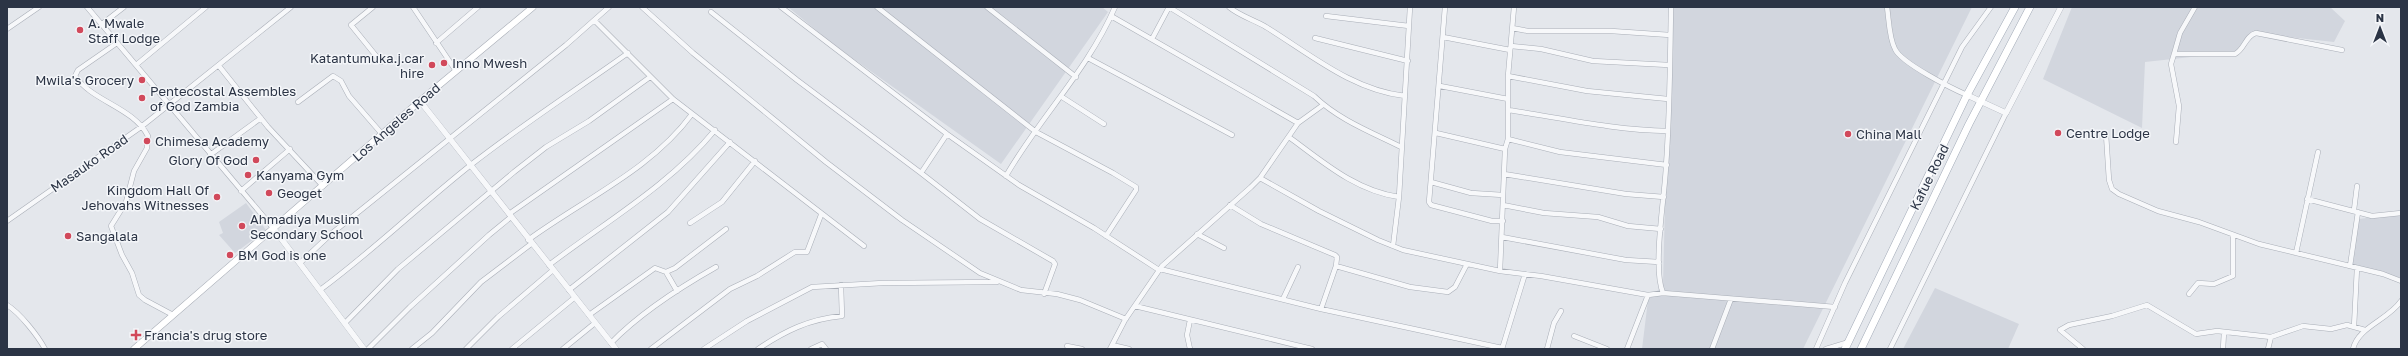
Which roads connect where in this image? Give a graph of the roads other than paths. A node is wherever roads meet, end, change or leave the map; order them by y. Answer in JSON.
{"nodes":[{"id":1,"x":39,"y":7,"type":"edge"},
{"id":2,"x":87,"y":7,"type":"edge"},
{"id":3,"x":124,"y":7,"type":"edge"},
{"id":4,"x":206,"y":7,"type":"edge"},
{"id":5,"x":290,"y":7,"type":"edge"},
{"id":6,"x":373,"y":7,"type":"edge"},
{"id":7,"x":413,"y":7,"type":"edge"},
{"id":8,"x":478,"y":7,"type":"edge"},
{"id":9,"x":533,"y":7,"type":"edge"},
{"id":10,"x":609,"y":7,"type":"edge"},
{"id":11,"x":642,"y":7,"type":"edge"},
{"id":12,"x":781,"y":7,"type":"edge"},
{"id":13,"x":877,"y":7,"type":"edge"},
{"id":14,"x":987,"y":7,"type":"edge"},
{"id":15,"x":1115,"y":7,"type":"edge"},
{"id":16,"x":1229,"y":7,"type":"edge"},
{"id":17,"x":1410,"y":7,"type":"edge"},
{"id":18,"x":1445,"y":7,"type":"edge"},
{"id":19,"x":1514,"y":7,"type":"edge"},
{"id":20,"x":1671,"y":7,"type":"edge"},
{"id":21,"x":1888,"y":7,"type":"edge"},
{"id":22,"x":1991,"y":7,"type":"edge"},
{"id":23,"x":2015,"y":7,"type":"edge"},
{"id":24,"x":2030,"y":7,"type":"edge"},
{"id":25,"x":2061,"y":7,"type":"edge"},
{"id":26,"x":2195,"y":7,"type":"edge"},
{"id":27,"x":711,"y":12,"type":"dead end"},
{"id":28,"x":1111,"y":16,"type":"junction"},
{"id":29,"x":1326,"y":16,"type":"dead end"},
{"id":30,"x":595,"y":21,"type":"junction"},
{"id":31,"x":102,"y":24,"type":"junction"},
{"id":32,"x":1409,"y":26,"type":"junction"},
{"id":33,"x":1512,"y":28,"type":"junction"},
{"id":34,"x":7,"y":29,"type":"edge"},
{"id":35,"x":1670,"y":35,"type":"junction"},
{"id":36,"x":1443,"y":37,"type":"junction"},
{"id":37,"x":1315,"y":38,"type":"dead end"},
{"id":38,"x":1152,"y":39,"type":"junction"},
{"id":39,"x":117,"y":43,"type":"junction"},
{"id":40,"x":436,"y":43,"type":"junction"},
{"id":41,"x":1510,"y":48,"type":"junction"},
{"id":42,"x":2342,"y":50,"type":"dead end"},
{"id":43,"x":628,"y":53,"type":"junction"},
{"id":44,"x":2174,"y":54,"type":"junction"},
{"id":45,"x":1088,"y":58,"type":"junction"},
{"id":46,"x":1408,"y":61,"type":"junction"},
{"id":47,"x":381,"y":62,"type":"dead end"},
{"id":48,"x":136,"y":65,"type":"junction"},
{"id":49,"x":1669,"y":65,"type":"junction"},
{"id":50,"x":219,"y":66,"type":"junction"},
{"id":51,"x":456,"y":71,"type":"junction"},
{"id":52,"x":1508,"y":76,"type":"junction"},
{"id":53,"x":650,"y":77,"type":"junction"},
{"id":54,"x":1076,"y":77,"type":"junction"},
{"id":55,"x":1945,"y":85,"type":"junction"},
{"id":56,"x":1440,"y":86,"type":"junction"},
{"id":57,"x":1967,"y":95,"type":"junction"},
{"id":58,"x":1062,"y":96,"type":"junction"},
{"id":59,"x":1405,"y":96,"type":"junction"},
{"id":60,"x":672,"y":99,"type":"junction"},
{"id":61,"x":1508,"y":99,"type":"junction"},
{"id":62,"x":1668,"y":99,"type":"junction"},
{"id":63,"x":420,"y":101,"type":"junction"},
{"id":64,"x":298,"y":102,"type":"dead end"},
{"id":65,"x":1981,"y":102,"type":"junction"},
{"id":66,"x":170,"y":105,"type":"junction"},
{"id":67,"x":1323,"y":105,"type":"junction"},
{"id":68,"x":1508,"y":110,"type":"junction"},
{"id":69,"x":2006,"y":113,"type":"junction"},
{"id":70,"x":692,"y":114,"type":"junction"},
{"id":71,"x":261,"y":118,"type":"junction"},
{"id":72,"x":1298,"y":123,"type":"junction"},
{"id":73,"x":1104,"y":124,"type":"dead end"},
{"id":74,"x":141,"y":127,"type":"junction"},
{"id":75,"x":715,"y":130,"type":"junction"},
{"id":76,"x":1668,"y":130,"type":"junction"},
{"id":77,"x":1036,"y":132,"type":"junction"},
{"id":78,"x":1436,"y":133,"type":"junction"},
{"id":79,"x":382,"y":134,"type":"junction"},
{"id":80,"x":947,"y":134,"type":"junction"},
{"id":81,"x":2106,"y":134,"type":"dead end"},
{"id":82,"x":1232,"y":135,"type":"dead end"},
{"id":83,"x":1289,"y":137,"type":"junction"},
{"id":84,"x":449,"y":138,"type":"junction"},
{"id":85,"x":1508,"y":139,"type":"junction"},
{"id":86,"x":730,"y":142,"type":"junction"},
{"id":87,"x":2176,"y":142,"type":"dead end"},
{"id":88,"x":1401,"y":147,"type":"junction"},
{"id":89,"x":290,"y":149,"type":"junction"},
{"id":90,"x":1505,"y":149,"type":"junction"},
{"id":91,"x":2318,"y":152,"type":"dead end"},
{"id":92,"x":210,"y":155,"type":"junction"},
{"id":93,"x":755,"y":161,"type":"junction"},
{"id":94,"x":471,"y":165,"type":"junction"},
{"id":95,"x":1666,"y":165,"type":"junction"},
{"id":96,"x":921,"y":172,"type":"junction"},
{"id":97,"x":1504,"y":174,"type":"junction"},
{"id":98,"x":1006,"y":176,"type":"junction"},
{"id":99,"x":1260,"y":178,"type":"junction"},
{"id":100,"x":1431,"y":182,"type":"junction"},
{"id":101,"x":323,"y":186,"type":"junction"},
{"id":102,"x":2357,"y":186,"type":"dead end"},
{"id":103,"x":241,"y":191,"type":"junction"},
{"id":104,"x":491,"y":191,"type":"junction"},
{"id":105,"x":1503,"y":195,"type":"junction"},
{"id":106,"x":1400,"y":197,"type":"junction"},
{"id":107,"x":1664,"y":197,"type":"junction"},
{"id":108,"x":2307,"y":199,"type":"junction"},
{"id":109,"x":1230,"y":205,"type":"junction"},
{"id":110,"x":1503,"y":205,"type":"junction"},
{"id":111,"x":2356,"y":211,"type":"junction"},
{"id":112,"x":2401,"y":213,"type":"edge"},
{"id":113,"x":821,"y":215,"type":"junction"},
{"id":114,"x":510,"y":216,"type":"junction"},
{"id":115,"x":7,"y":221,"type":"edge"},
{"id":116,"x":1503,"y":221,"type":"junction"},
{"id":117,"x":690,"y":223,"type":"dead end"},
{"id":118,"x":274,"y":229,"type":"junction"},
{"id":119,"x":726,"y":229,"type":"dead end"},
{"id":120,"x":1661,"y":229,"type":"junction"},
{"id":121,"x":1197,"y":234,"type":"junction"},
{"id":122,"x":2233,"y":235,"type":"junction"},
{"id":123,"x":1106,"y":236,"type":"junction"},
{"id":124,"x":1502,"y":236,"type":"junction"},
{"id":125,"x":529,"y":242,"type":"junction"},
{"id":126,"x":864,"y":246,"type":"dead end"},
{"id":127,"x":1393,"y":246,"type":"junction"},
{"id":128,"x":1224,"y":248,"type":"dead end"},
{"id":129,"x":2296,"y":253,"type":"junction"},
{"id":130,"x":1659,"y":262,"type":"junction"},
{"id":131,"x":300,"y":263,"type":"junction"},
{"id":132,"x":1466,"y":264,"type":"junction"},
{"id":133,"x":549,"y":265,"type":"junction"},
{"id":134,"x":1336,"y":266,"type":"junction"},
{"id":135,"x":2350,"y":266,"type":"junction"},
{"id":136,"x":716,"y":267,"type":"dead end"},
{"id":137,"x":1298,"y":267,"type":"dead end"},
{"id":138,"x":2357,"y":268,"type":"junction"},
{"id":139,"x":1159,"y":269,"type":"junction"},
{"id":140,"x":553,"y":270,"type":"junction"},
{"id":141,"x":1500,"y":271,"type":"junction"},
{"id":142,"x":666,"y":272,"type":"junction"},
{"id":143,"x":1525,"y":274,"type":"junction"},
{"id":144,"x":2401,"y":281,"type":"edge"},
{"id":145,"x":999,"y":282,"type":"junction"},
{"id":146,"x":841,"y":285,"type":"junction"},
{"id":147,"x":320,"y":290,"type":"junction"},
{"id":148,"x":569,"y":290,"type":"junction"},
{"id":149,"x":677,"y":291,"type":"junction"},
{"id":150,"x":1663,"y":293,"type":"junction"},
{"id":151,"x":1044,"y":294,"type":"junction"},
{"id":152,"x":2189,"y":294,"type":"dead end"},
{"id":153,"x":1648,"y":295,"type":"junction"},
{"id":154,"x":574,"y":298,"type":"junction"},
{"id":155,"x":1283,"y":299,"type":"junction"},
{"id":156,"x":1731,"y":299,"type":"junction"},
{"id":157,"x":2401,"y":301,"type":"edge"},
{"id":158,"x":7,"y":305,"type":"edge"},
{"id":159,"x":1135,"y":306,"type":"junction"},
{"id":160,"x":1835,"y":307,"type":"junction"},
{"id":161,"x":1321,"y":309,"type":"junction"},
{"id":162,"x":1561,"y":311,"type":"dead end"},
{"id":163,"x":173,"y":315,"type":"junction"},
{"id":164,"x":589,"y":315,"type":"junction"},
{"id":165,"x":1126,"y":319,"type":"junction"},
{"id":166,"x":1190,"y":320,"type":"junction"},
{"id":167,"x":595,"y":323,"type":"junction"},
{"id":168,"x":345,"y":324,"type":"junction"},
{"id":169,"x":2354,"y":327,"type":"junction"},
{"id":170,"x":2366,"y":330,"type":"junction"},
{"id":171,"x":2224,"y":332,"type":"junction"},
{"id":172,"x":1574,"y":336,"type":"dead end"},
{"id":173,"x":2270,"y":337,"type":"junction"},
{"id":174,"x":611,"y":343,"type":"junction"},
{"id":175,"x":1067,"y":346,"type":"dead end"},
{"id":176,"x":1847,"y":346,"type":"edge"},
{"id":177,"x":1111,"y":347,"type":"edge"},
{"id":178,"x":45,"y":349,"type":"edge"},
{"id":179,"x":134,"y":349,"type":"edge"},
{"id":180,"x":364,"y":349,"type":"edge"},
{"id":181,"x":368,"y":349,"type":"edge"},
{"id":182,"x":412,"y":349,"type":"edge"},
{"id":183,"x":466,"y":349,"type":"edge"},
{"id":184,"x":512,"y":349,"type":"edge"},
{"id":185,"x":563,"y":349,"type":"edge"},
{"id":186,"x":616,"y":349,"type":"edge"},
{"id":187,"x":651,"y":349,"type":"edge"},
{"id":188,"x":704,"y":349,"type":"edge"},
{"id":189,"x":758,"y":349,"type":"edge"},
{"id":190,"x":811,"y":349,"type":"edge"},
{"id":191,"x":826,"y":349,"type":"edge"},
{"id":192,"x":1082,"y":349,"type":"edge"},
{"id":193,"x":1129,"y":349,"type":"edge"},
{"id":194,"x":1190,"y":349,"type":"edge"},
{"id":195,"x":1312,"y":349,"type":"edge"},
{"id":196,"x":1502,"y":349,"type":"edge"},
{"id":197,"x":1546,"y":349,"type":"edge"},
{"id":198,"x":1607,"y":349,"type":"edge"},
{"id":199,"x":1627,"y":349,"type":"edge"},
{"id":200,"x":1712,"y":349,"type":"edge"},
{"id":201,"x":1816,"y":349,"type":"edge"},
{"id":202,"x":1826,"y":349,"type":"edge"},
{"id":203,"x":1861,"y":349,"type":"edge"},
{"id":204,"x":1890,"y":349,"type":"edge"},
{"id":205,"x":2083,"y":349,"type":"edge"},
{"id":206,"x":2223,"y":349,"type":"edge"},
{"id":207,"x":2268,"y":349,"type":"edge"},
{"id":208,"x":2353,"y":349,"type":"edge"}],
"edges":[{"from":1,"to":34,"type":"street"},
{"from":2,"to":31,"type":"street"},
{"from":3,"to":31,"type":"street"},
{"from":4,"to":48,"type":"street"},
{"from":5,"to":50,"type":"street","name":"Masauko Road"},
{"from":6,"to":47,"type":"street"},
{"from":7,"to":40,"type":"street"},
{"from":8,"to":40,"type":"street"},
{"from":9,"to":51,"type":"main road","name":"Los Angeles Road"},
{"from":10,"to":30,"type":"street"},
{"from":11,"to":145,"type":"street"},
{"from":12,"to":80,"type":"street"},
{"from":13,"to":77,"type":"street"},
{"from":14,"to":54,"type":"street"},
{"from":15,"to":28,"type":"street"},
{"from":16,"to":59,"type":"street"},
{"from":17,"to":32,"type":"street"},
{"from":18,"to":36,"type":"street"},
{"from":19,"to":33,"type":"street"},
{"from":20,"to":35,"type":"street"},
{"from":21,"to":55,"type":"street"},
{"from":22,"to":55,"type":"street"},
{"from":23,"to":57,"type":"main road","name":"Kafue Road"},
{"from":24,"to":65,"type":"main road","name":"Kafue Road"},
{"from":25,"to":69,"type":"street"},
{"from":26,"to":44,"type":"street"},
{"from":27,"to":96,"type":"street"},
{"from":28,"to":38,"type":"street"},
{"from":28,"to":45,"type":"street"},
{"from":29,"to":32,"type":"street"},
{"from":30,"to":43,"type":"street"},
{"from":30,"to":84,"type":"street"},
{"from":31,"to":39,"type":"street"},
{"from":32,"to":46,"type":"street"},
{"from":33,"to":35,"type":"street"},
{"from":33,"to":41,"type":"street"},
{"from":35,"to":49,"type":"street"},
{"from":36,"to":41,"type":"street"},
{"from":36,"to":56,"type":"street"},
{"from":37,"to":46,"type":"street"},
{"from":38,"to":67,"type":"street"},
{"from":38,"to":72,"type":"street"},
{"from":39,"to":48,"type":"street"},
{"from":39,"to":74,"type":"street"},
{"from":40,"to":51,"type":"street"},
{"from":41,"to":49,"type":"street"},
{"from":41,"to":52,"type":"street"},
{"from":42,"to":44,"type":"street"},
{"from":43,"to":53,"type":"street"},
{"from":43,"to":94,"type":"street"},
{"from":44,"to":87,"type":"street"},
{"from":45,"to":54,"type":"street"},
{"from":45,"to":82,"type":"street"},
{"from":46,"to":59,"type":"street"},
{"from":48,"to":66,"type":"street"},
{"from":49,"to":62,"type":"street"},
{"from":50,"to":66,"type":"street","name":"Masauko Road"},
{"from":50,"to":71,"type":"street"},
{"from":51,"to":63,"type":"main road","name":"Los Angeles Road"},
{"from":52,"to":61,"type":"street"},
{"from":52,"to":62,"type":"street"},
{"from":53,"to":60,"type":"street"},
{"from":53,"to":104,"type":"street"},
{"from":54,"to":58,"type":"street"},
{"from":55,"to":57,"type":"street"},
{"from":55,"to":160,"type":"street"},
{"from":56,"to":61,"type":"street"},
{"from":56,"to":78,"type":"street"},
{"from":57,"to":65,"type":"street"},
{"from":57,"to":176,"type":"main road","name":"Kafue Road"},
{"from":58,"to":73,"type":"street"},
{"from":58,"to":77,"type":"street"},
{"from":59,"to":88,"type":"street"},
{"from":60,"to":70,"type":"street"},
{"from":60,"to":114,"type":"street"},
{"from":61,"to":68,"type":"street"},
{"from":62,"to":76,"type":"street"},
{"from":63,"to":79,"type":"main road","name":"Los Angeles Road"},
{"from":63,"to":84,"type":"street"},
{"from":64,"to":79,"type":"street"},
{"from":65,"to":69,"type":"street"},
{"from":65,"to":203,"type":"main road","name":"Kafue Road"},
{"from":66,"to":74,"type":"street","name":"Masauko Road"},
{"from":66,"to":92,"type":"street"},
{"from":67,"to":72,"type":"street"},
{"from":67,"to":88,"type":"street"},
{"from":68,"to":76,"type":"street"},
{"from":68,"to":85,"type":"street"},
{"from":69,"to":204,"type":"street"},
{"from":70,"to":75,"type":"street"},
{"from":70,"to":125,"type":"street"},
{"from":71,"to":89,"type":"street"},
{"from":71,"to":92,"type":"street"},
{"from":72,"to":83,"type":"street"},
{"from":74,"to":115,"type":"street","name":"Masauko Road"},
{"from":74,"to":163,"type":"street"},
{"from":75,"to":86,"type":"street"},
{"from":75,"to":133,"type":"street"},
{"from":76,"to":95,"type":"street"},
{"from":77,"to":98,"type":"street"},
{"from":77,"to":123,"type":"street"},
{"from":78,"to":90,"type":"street"},
{"from":78,"to":100,"type":"street"},
{"from":79,"to":101,"type":"main road","name":"Los Angeles Road"},
{"from":80,"to":96,"type":"street"},
{"from":80,"to":98,"type":"street"},
{"from":81,"to":122,"type":"street"},
{"from":83,"to":99,"type":"street"},
{"from":83,"to":106,"type":"street"},
{"from":84,"to":94,"type":"street"},
{"from":84,"to":131,"type":"street"},
{"from":85,"to":90,"type":"street"},
{"from":85,"to":95,"type":"street"},
{"from":86,"to":93,"type":"street"},
{"from":86,"to":148,"type":"street"},
{"from":88,"to":106,"type":"street"},
{"from":89,"to":101,"type":"street"},
{"from":89,"to":103,"type":"street"},
{"from":90,"to":97,"type":"street"},
{"from":91,"to":108,"type":"street"},
{"from":92,"to":103,"type":"street"},
{"from":93,"to":113,"type":"street"},
{"from":93,"to":117,"type":"street"},
{"from":94,"to":104,"type":"street"},
{"from":94,"to":147,"type":"street"},
{"from":95,"to":107,"type":"street"},
{"from":96,"to":151,"type":"street"},
{"from":97,"to":105,"type":"street"},
{"from":97,"to":107,"type":"street"},
{"from":98,"to":123,"type":"street"},
{"from":99,"to":109,"type":"street"},
{"from":99,"to":127,"type":"street"},
{"from":100,"to":105,"type":"street"},
{"from":100,"to":116,"type":"street"},
{"from":101,"to":118,"type":"main road","name":"Los Angeles Road"},
{"from":102,"to":111,"type":"street"},
{"from":103,"to":118,"type":"street"},
{"from":104,"to":114,"type":"street"},
{"from":104,"to":168,"type":"street"},
{"from":105,"to":110,"type":"street"},
{"from":106,"to":127,"type":"street"},
{"from":107,"to":120,"type":"street"},
{"from":108,"to":111,"type":"street"},
{"from":108,"to":129,"type":"street"},
{"from":109,"to":121,"type":"street"},
{"from":109,"to":134,"type":"street"},
{"from":110,"to":116,"type":"street"},
{"from":110,"to":120,"type":"street"},
{"from":111,"to":112,"type":"street"},
{"from":111,"to":135,"type":"street"},
{"from":113,"to":126,"type":"street"},
{"from":113,"to":187,"type":"street"},
{"from":114,"to":125,"type":"street"},
{"from":114,"to":181,"type":"street"},
{"from":116,"to":124,"type":"street"},
{"from":118,"to":131,"type":"street"},
{"from":118,"to":163,"type":"main road","name":"Los Angeles Road"},
{"from":119,"to":142,"type":"street"},
{"from":120,"to":130,"type":"street"},
{"from":121,"to":128,"type":"street"},
{"from":121,"to":139,"type":"street"},
{"from":122,"to":129,"type":"street"},
{"from":122,"to":152,"type":"street"},
{"from":123,"to":139,"type":"street"},
{"from":124,"to":130,"type":"street"},
{"from":124,"to":141,"type":"street"},
{"from":125,"to":133,"type":"street"},
{"from":125,"to":182,"type":"street"},
{"from":127,"to":132,"type":"street"},
{"from":129,"to":135,"type":"street"},
{"from":130,"to":150,"type":"street"},
{"from":131,"to":147,"type":"street"},
{"from":132,"to":134,"type":"street"},
{"from":132,"to":141,"type":"street"},
{"from":133,"to":140,"type":"street"},
{"from":134,"to":161,"type":"street"},
{"from":135,"to":138,"type":"street"},
{"from":136,"to":149,"type":"street"},
{"from":137,"to":155,"type":"street"},
{"from":138,"to":144,"type":"street"},
{"from":138,"to":169,"type":"street"},
{"from":139,"to":155,"type":"street"},
{"from":139,"to":159,"type":"street"},
{"from":140,"to":148,"type":"street"},
{"from":140,"to":183,"type":"street"},
{"from":141,"to":143,"type":"street"},
{"from":142,"to":149,"type":"street"},
{"from":142,"to":164,"type":"street"},
{"from":143,"to":153,"type":"street"},
{"from":143,"to":196,"type":"street"},
{"from":145,"to":146,"type":"street"},
{"from":145,"to":151,"type":"street"},
{"from":146,"to":188,"type":"street"},
{"from":146,"to":189,"type":"street"},
{"from":147,"to":168,"type":"street"},
{"from":148,"to":154,"type":"street"},
{"from":149,"to":174,"type":"street"},
{"from":150,"to":153,"type":"street"},
{"from":150,"to":156,"type":"street"},
{"from":151,"to":165,"type":"street"},
{"from":153,"to":199,"type":"street"},
{"from":154,"to":164,"type":"street"},
{"from":154,"to":184,"type":"street"},
{"from":155,"to":161,"type":"street"},
{"from":156,"to":160,"type":"street"},
{"from":156,"to":200,"type":"street"},
{"from":157,"to":170,"type":"street"},
{"from":158,"to":178,"type":"street"},
{"from":159,"to":165,"type":"street"},
{"from":159,"to":166,"type":"street"},
{"from":160,"to":201,"type":"street"},
{"from":161,"to":196,"type":"street"},
{"from":162,"to":197,"type":"street"},
{"from":163,"to":179,"type":"main road","name":"Los Angeles Road"},
{"from":164,"to":167,"type":"street"},
{"from":165,"to":177,"type":"street"},
{"from":166,"to":194,"type":"street"},
{"from":166,"to":195,"type":"street"},
{"from":167,"to":174,"type":"street"},
{"from":167,"to":185,"type":"street"},
{"from":168,"to":180,"type":"street"},
{"from":169,"to":170,"type":"street"},
{"from":169,"to":173,"type":"street"},
{"from":170,"to":208,"type":"street"},
{"from":171,"to":173,"type":"street"},
{"from":171,"to":205,"type":"street"},
{"from":171,"to":206,"type":"street"},
{"from":172,"to":198,"type":"street"},
{"from":173,"to":207,"type":"street"},
{"from":174,"to":186,"type":"street"},
{"from":175,"to":192,"type":"street"},
{"from":176,"to":202,"type":"street"},
{"from":177,"to":193,"type":"street"},
{"from":190,"to":191,"type":"street"}]}
